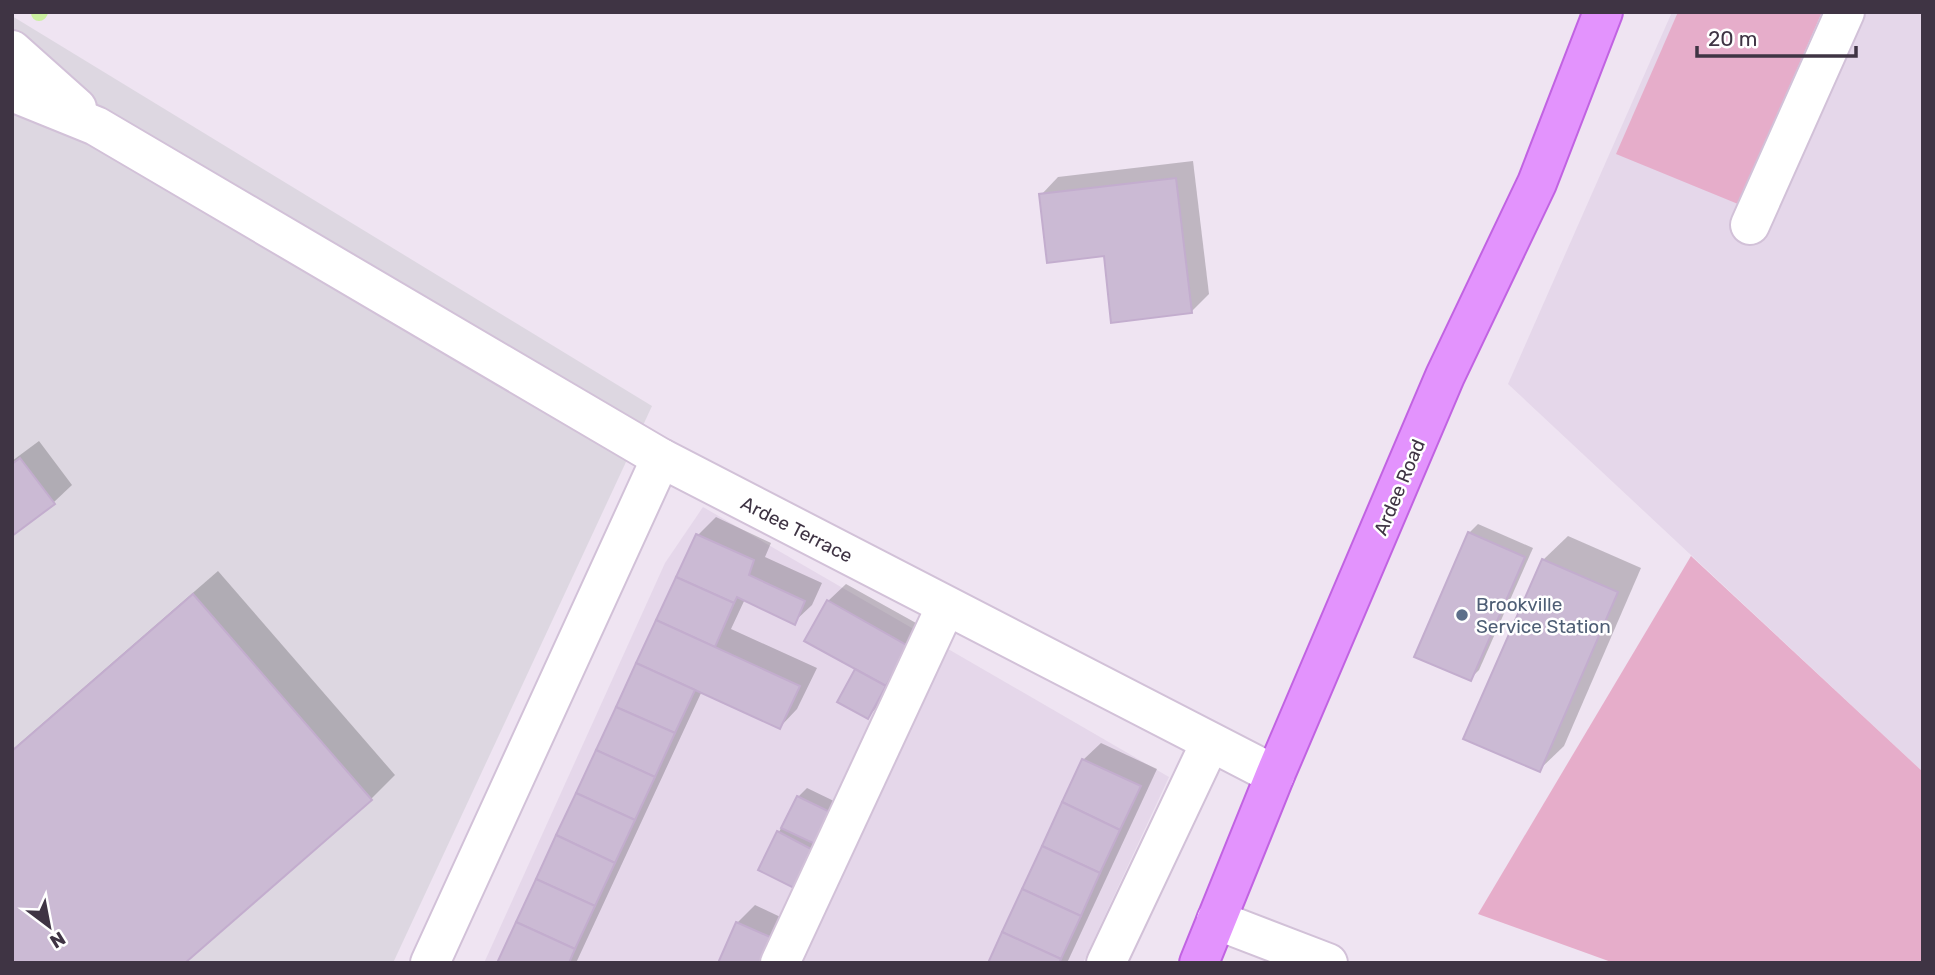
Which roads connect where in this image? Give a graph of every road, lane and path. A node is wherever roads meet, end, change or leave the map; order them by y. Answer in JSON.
{"nodes":[{"id":1,"x":1603,"y":12,"type":"edge"},
{"id":2,"x":1845,"y":12,"type":"edge"},
{"id":3,"x":12,"y":50,"type":"edge"},
{"id":4,"x":12,"y":92,"type":"edge"},
{"id":5,"x":96,"y":126,"type":"junction"},
{"id":6,"x":1751,"y":225,"type":"dead end"},
{"id":7,"x":661,"y":458,"type":"junction"},
{"id":8,"x":946,"y":606,"type":"junction"},
{"id":9,"x":1210,"y":743,"type":"junction"},
{"id":10,"x":1275,"y":775,"type":"junction"},
{"id":11,"x":1216,"y":920,"type":"junction"},
{"id":12,"x":430,"y":963,"type":"edge"},
{"id":13,"x":780,"y":963,"type":"edge"},
{"id":14,"x":1106,"y":963,"type":"edge"},
{"id":15,"x":1199,"y":963,"type":"edge"},
{"id":16,"x":1328,"y":963,"type":"edge"}],
"edges":[{"from":1,"to":10,"type":"main road","name":"Ardee Road"},
{"from":2,"to":6,"type":"street"},
{"from":3,"to":5,"type":"street"},
{"from":4,"to":5,"type":"street"},
{"from":5,"to":7,"type":"street","name":"Ardee Terrace"},
{"from":7,"to":8,"type":"street","name":"Ardee Terrace"},
{"from":7,"to":12,"type":"street"},
{"from":8,"to":9,"type":"street","name":"Ardee Terrace"},
{"from":8,"to":13,"type":"street"},
{"from":9,"to":10,"type":"street","name":"Ardee Terrace"},
{"from":9,"to":14,"type":"street"},
{"from":10,"to":11,"type":"main road","name":"Ardee Road"},
{"from":11,"to":15,"type":"main road","name":"Ardee Road"},
{"from":11,"to":16,"type":"street"}]}
